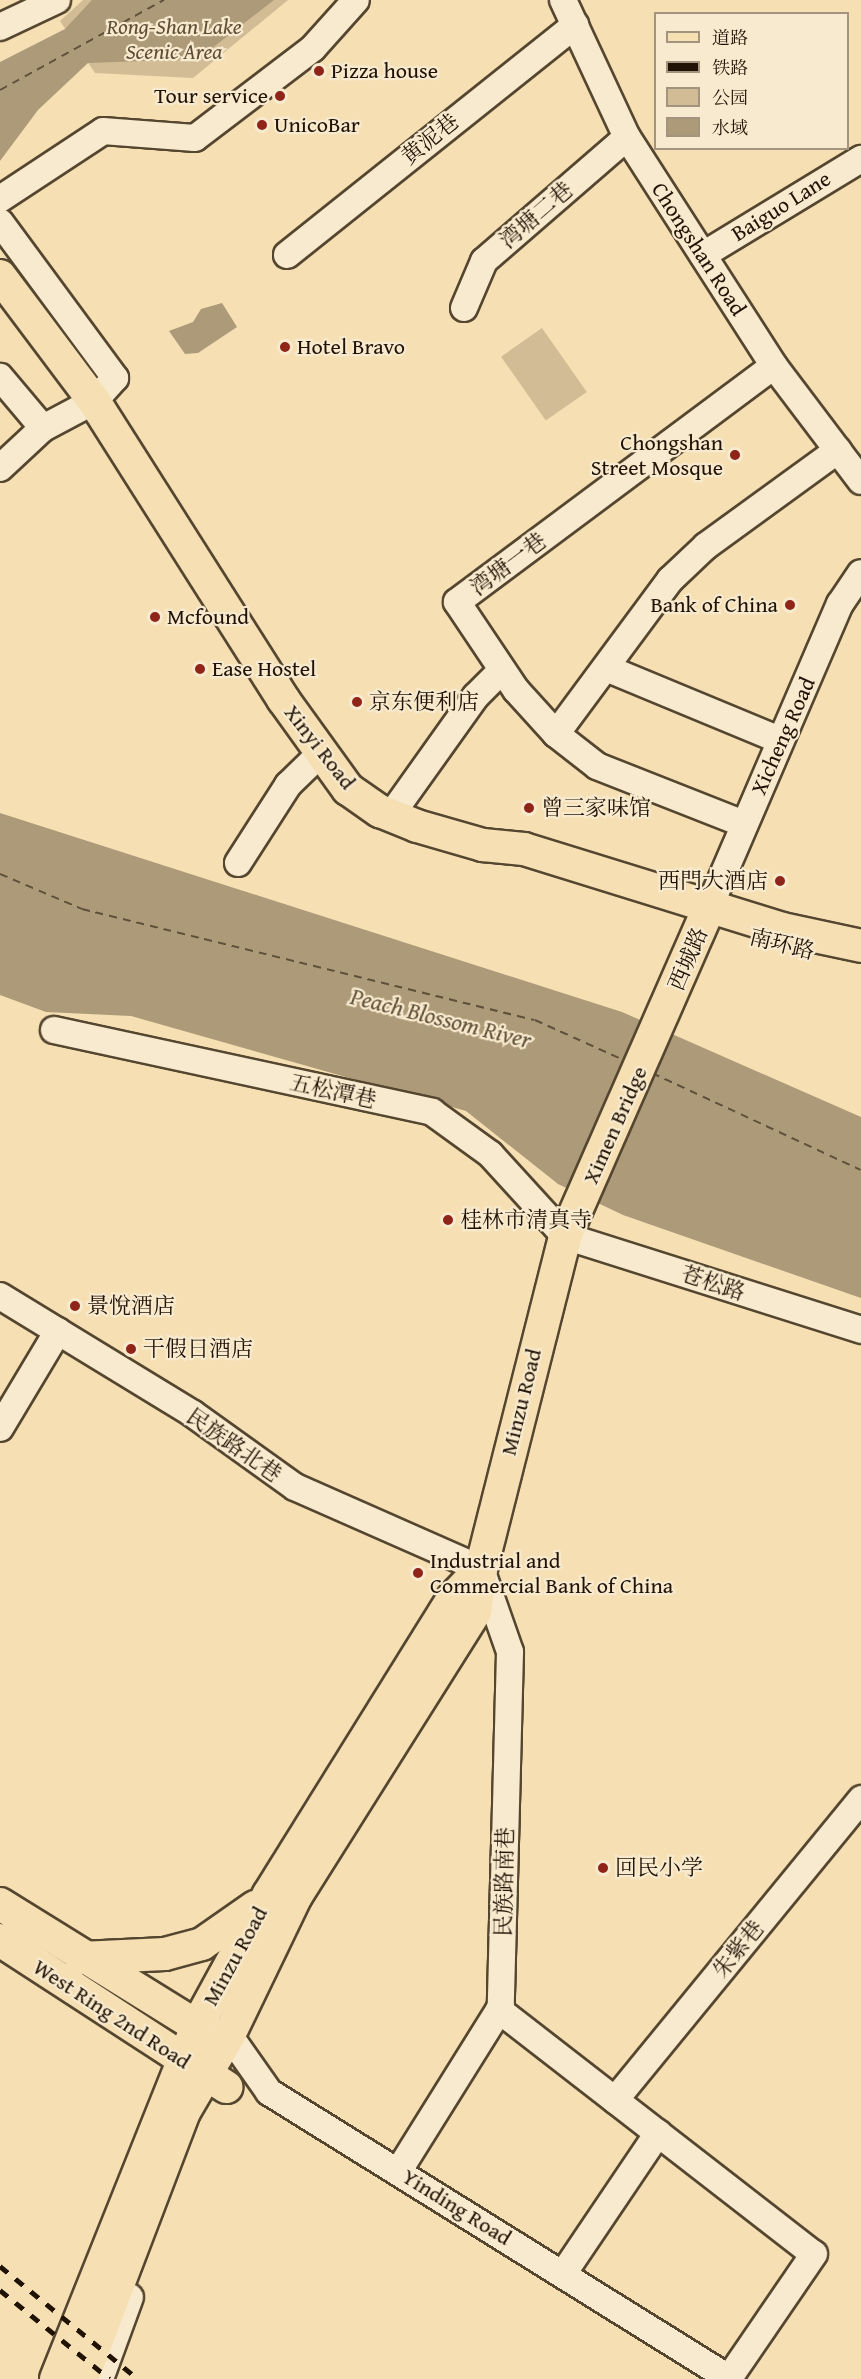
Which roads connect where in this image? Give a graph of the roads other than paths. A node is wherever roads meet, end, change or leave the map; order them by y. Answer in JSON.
{"nodes":[{"id":1,"x":57,"y":0,"type":"edge"},
{"id":2,"x":356,"y":0,"type":"edge"},
{"id":3,"x":564,"y":0,"type":"edge"},
{"id":4,"x":575,"y":24,"type":"junction"},
{"id":5,"x":0,"y":27,"type":"edge"},
{"id":6,"x":627,"y":137,"type":"junction"},
{"id":7,"x":861,"y":159,"type":"edge"},
{"id":8,"x":0,"y":199,"type":"edge"},
{"id":9,"x":0,"y":222,"type":"edge"},
{"id":10,"x":287,"y":255,"type":"dead end"},
{"id":11,"x":703,"y":255,"type":"junction"},
{"id":12,"x":0,"y":276,"type":"edge"},
{"id":13,"x":464,"y":308,"type":"dead end"},
{"id":14,"x":774,"y":366,"type":"junction"},
{"id":15,"x":0,"y":377,"type":"edge"},
{"id":16,"x":94,"y":401,"type":"junction"},
{"id":17,"x":44,"y":428,"type":"junction"},
{"id":18,"x":838,"y":450,"type":"junction"},
{"id":19,"x":0,"y":468,"type":"edge"},
{"id":20,"x":861,"y":482,"type":"edge"},
{"id":21,"x":861,"y":573,"type":"edge"},
{"id":22,"x":606,"y":668,"type":"junction"},
{"id":23,"x":501,"y":671,"type":"junction"},
{"id":24,"x":556,"y":734,"type":"junction"},
{"id":25,"x":780,"y":740,"type":"junction"},
{"id":26,"x":320,"y":754,"type":"junction"},
{"id":27,"x":391,"y":816,"type":"junction"},
{"id":28,"x":744,"y":824,"type":"junction"},
{"id":29,"x":238,"y":863,"type":"dead end"},
{"id":30,"x":708,"y":913,"type":"junction"},
{"id":31,"x":861,"y":946,"type":"edge"},
{"id":32,"x":861,"y":951,"type":"edge"},
{"id":33,"x":664,"y":1014,"type":"joint"},
{"id":34,"x":54,"y":1030,"type":"dead end"},
{"id":35,"x":566,"y":1236,"type":"junction"},
{"id":36,"x":0,"y":1296,"type":"edge"},
{"id":37,"x":861,"y":1330,"type":"edge"},
{"id":38,"x":58,"y":1331,"type":"junction"},
{"id":39,"x":0,"y":1428,"type":"edge"},
{"id":40,"x":481,"y":1569,"type":"junction"},
{"id":41,"x":861,"y":1799,"type":"edge"},
{"id":42,"x":269,"y":1894,"type":"junction"},
{"id":43,"x":0,"y":1904,"type":"edge"},
{"id":44,"x":0,"y":1940,"type":"edge"},
{"id":45,"x":81,"y":1958,"type":"junction"},
{"id":46,"x":499,"y":2010,"type":"junction"},
{"id":47,"x":197,"y":2026,"type":"junction"},
{"id":48,"x":229,"y":2035,"type":"junction"},
{"id":49,"x":204,"y":2074,"type":"junction"},
{"id":50,"x":269,"y":2092,"type":"junction"},
{"id":51,"x":615,"y":2100,"type":"junction"},
{"id":52,"x":174,"y":2107,"type":"junction"},
{"id":53,"x":658,"y":2133,"type":"junction"},
{"id":54,"x":399,"y":2170,"type":"junction"},
{"id":55,"x":563,"y":2274,"type":"junction"},
{"id":56,"x":41,"y":2379,"type":"edge"},
{"id":57,"x":56,"y":2379,"type":"edge"},
{"id":58,"x":82,"y":2379,"type":"edge"},
{"id":59,"x":100,"y":2379,"type":"edge"},
{"id":60,"x":729,"y":2379,"type":"edge"}],
"edges":[{"from":1,"to":5,"type":"street"},
{"from":2,"to":8,"type":"street"},
{"from":3,"to":4,"type":"street","name":"Chongshan Road"},
{"from":4,"to":6,"type":"street","name":"Chongshan Road"},
{"from":4,"to":10,"type":"street","name":"黄泥巷"},
{"from":6,"to":11,"type":"street","name":"Chongshan Road"},
{"from":6,"to":13,"type":"street","name":"湾塘二巷"},
{"from":7,"to":11,"type":"street","name":"Baiguo Lane"},
{"from":9,"to":16,"type":"street"},
{"from":11,"to":14,"type":"street","name":"Chongshan Road"},
{"from":12,"to":16,"type":"main road","name":"Xinyi Road"},
{"from":14,"to":18,"type":"street","name":"Chongshan Road"},
{"from":14,"to":23,"type":"street","name":"湾塘一巷"},
{"from":15,"to":17,"type":"street"},
{"from":16,"to":17,"type":"street"},
{"from":16,"to":26,"type":"main road","name":"Xinyi Road"},
{"from":17,"to":19,"type":"street"},
{"from":18,"to":20,"type":"street","name":"Chongshan Road"},
{"from":18,"to":22,"type":"street"},
{"from":21,"to":25,"type":"street","name":"Xicheng Road"},
{"from":22,"to":24,"type":"street"},
{"from":22,"to":25,"type":"street"},
{"from":23,"to":24,"type":"street","name":"湾塘一巷"},
{"from":23,"to":27,"type":"street"},
{"from":24,"to":28,"type":"street","name":"湾塘一巷"},
{"from":25,"to":28,"type":"street","name":"Xicheng Road"},
{"from":26,"to":27,"type":"main road","name":"Xinyi Road"},
{"from":26,"to":29,"type":"street"},
{"from":27,"to":30,"type":"main road","name":"Xinyi Road"},
{"from":28,"to":30,"type":"street","name":"Xicheng Road"},
{"from":30,"to":31,"type":"main road","name":"南环路"},
{"from":30,"to":32,"type":"main road","name":"南环路"},
{"from":30,"to":33,"type":"main road","name":"西城路"},
{"from":33,"to":35,"type":"main road","name":"Ximen Bridge"},
{"from":34,"to":35,"type":"street","name":"五松潭巷"},
{"from":35,"to":37,"type":"street","name":"苍松路"},
{"from":35,"to":40,"type":"main road","name":"Minzu Road"},
{"from":36,"to":38,"type":"street","name":"民族路北巷"},
{"from":38,"to":39,"type":"street"},
{"from":38,"to":40,"type":"street","name":"民族路北巷"},
{"from":40,"to":42,"type":"main road","name":"Minzu Road"},
{"from":40,"to":46,"type":"street","name":"民族路南巷"},
{"from":40,"to":48,"type":"main road","name":"Minzu Road"},
{"from":41,"to":51,"type":"street","name":"朱紫巷"},
{"from":42,"to":45,"type":"main road"},
{"from":42,"to":47,"type":"main road","name":"Minzu Road"},
{"from":43,"to":45,"type":"main road","name":"West Ring 2nd Road"},
{"from":44,"to":49,"type":"main road","name":"West Ring 2nd Road"},
{"from":45,"to":47,"type":"main road","name":"West Ring 2nd Road"},
{"from":46,"to":51,"type":"street"},
{"from":46,"to":54,"type":"street"},
{"from":47,"to":48,"type":"street"},
{"from":47,"to":49,"type":"main road","name":"Minzu Road"},
{"from":48,"to":49,"type":"main road","name":"Minzu Road"},
{"from":48,"to":50,"type":"street","name":"Yinding Road"},
{"from":49,"to":50,"type":"street"},
{"from":49,"to":52,"type":"main road","name":"Minzu Road"},
{"from":50,"to":54,"type":"street","name":"Yinding Road"},
{"from":51,"to":53,"type":"street"},
{"from":52,"to":56,"type":"street"},
{"from":52,"to":57,"type":"main road","name":"Minzu Road"},
{"from":52,"to":58,"type":"main road","name":"Minzu Road"},
{"from":52,"to":59,"type":"street"},
{"from":53,"to":55,"type":"street"},
{"from":53,"to":60,"type":"street"},
{"from":54,"to":55,"type":"street","name":"Yinding Road"},
{"from":55,"to":60,"type":"street","name":"Yinding Road"}]}
